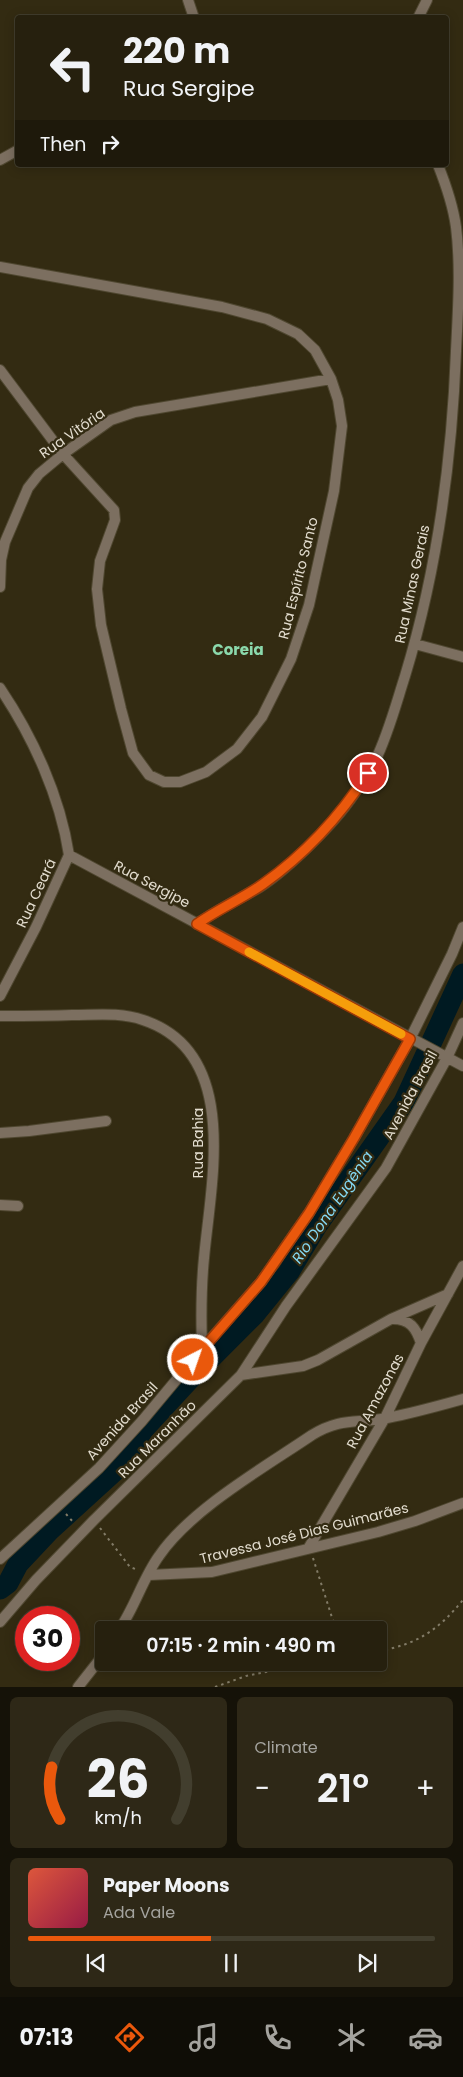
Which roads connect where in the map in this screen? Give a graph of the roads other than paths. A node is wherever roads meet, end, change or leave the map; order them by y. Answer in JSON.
{"nodes":[{"id":1,"x":188,"y":0,"type":"edge"},
{"id":2,"x":427,"y":0,"type":"edge"},
{"id":3,"x":193,"y":15,"type":"edge"},
{"id":4,"x":420,"y":15,"type":"edge"},
{"id":5,"x":15,"y":152,"type":"edge"},
{"id":6,"x":0,"y":160,"type":"edge"},
{"id":7,"x":439,"y":167,"type":"edge"},
{"id":8,"x":0,"y":267,"type":"edge"},
{"id":9,"x":461,"y":297,"type":"edge"},
{"id":10,"x":0,"y":370,"type":"edge"},
{"id":11,"x":331,"y":380,"type":"junction"},
{"id":12,"x":63,"y":454,"type":"junction"},
{"id":13,"x":0,"y":587,"type":"edge"},
{"id":14,"x":415,"y":644,"type":"junction"},
{"id":15,"x":463,"y":656,"type":"edge"},
{"id":16,"x":0,"y":688,"type":"edge"},
{"id":17,"x":69,"y":855,"type":"junction"},
{"id":18,"x":197,"y":924,"type":"junction"},
{"id":19,"x":463,"y":927,"type":"edge"},
{"id":20,"x":0,"y":996,"type":"edge"},
{"id":21,"x":0,"y":1016,"type":"edge"},
{"id":22,"x":463,"y":1023,"type":"edge"},
{"id":23,"x":410,"y":1039,"type":"junction"},
{"id":24,"x":444,"y":1056,"type":"junction"},
{"id":25,"x":463,"y":1066,"type":"edge"},
{"id":26,"x":106,"y":1121,"type":"dead end"},
{"id":27,"x":0,"y":1133,"type":"edge"},
{"id":28,"x":0,"y":1205,"type":"edge"},
{"id":29,"x":18,"y":1206,"type":"dead end"},
{"id":30,"x":463,"y":1266,"type":"edge"},
{"id":31,"x":448,"y":1294,"type":"junction"},
{"id":32,"x":391,"y":1318,"type":"junction"},
{"id":33,"x":421,"y":1343,"type":"junction"},
{"id":34,"x":202,"y":1349,"type":"junction"},
{"id":35,"x":241,"y":1375,"type":"junction"},
{"id":36,"x":463,"y":1399,"type":"edge"},
{"id":37,"x":385,"y":1418,"type":"junction"},
{"id":38,"x":463,"y":1503,"type":"edge"},
{"id":39,"x":309,"y":1547,"type":"junction"},
{"id":40,"x":0,"y":1559,"type":"edge"},
{"id":41,"x":149,"y":1575,"type":"junction"},
{"id":42,"x":124,"y":1621,"type":"edge"},
{"id":43,"x":0,"y":1622,"type":"edge"},
{"id":44,"x":95,"y":1665,"type":"edge"},
{"id":45,"x":78,"y":1687,"type":"edge"}],
"edges":[{"from":1,"to":3,"type":"street"},
{"from":2,"to":4,"type":"street"},
{"from":5,"to":6,"type":"street"},
{"from":7,"to":9,"type":"street","name":"Rua Minas Gerais"},
{"from":8,"to":11,"type":"street","name":"Rua Espírito Santo"},
{"from":9,"to":14,"type":"street","name":"Rua Minas Gerais"},
{"from":10,"to":12,"type":"street"},
{"from":11,"to":12,"type":"street","name":"Rua Vitória"},
{"from":11,"to":12,"type":"street","name":"Rua Espírito Santo"},
{"from":12,"to":13,"type":"street","name":"Rua Vitória"},
{"from":14,"to":15,"type":"street"},
{"from":14,"to":18,"type":"street","name":"Rua Minas Gerais"},
{"from":16,"to":17,"type":"street"},
{"from":17,"to":18,"type":"street","name":"Rua Sergipe"},
{"from":17,"to":20,"type":"street","name":"Rua Ceará"},
{"from":18,"to":23,"type":"street","name":"Rua Sergipe"},
{"from":19,"to":23,"type":"street","name":"Avenida Brasil"},
{"from":21,"to":34,"type":"street","name":"Rua Bahia"},
{"from":22,"to":24,"type":"street","name":"Avenida Brasil"},
{"from":23,"to":24,"type":"street","name":"Rua Sergipe"},
{"from":23,"to":34,"type":"street","name":"Avenida Brasil"},
{"from":24,"to":25,"type":"street","name":"Rua Sergipe"},
{"from":24,"to":35,"type":"street","name":"Avenida Brasil"},
{"from":26,"to":27,"type":"street"},
{"from":28,"to":29,"type":"street"},
{"from":30,"to":31,"type":"street","name":"Rua Amazonas"},
{"from":31,"to":32,"type":"street"},
{"from":31,"to":33,"type":"street","name":"Rua Amazonas"},
{"from":32,"to":33,"type":"street"},
{"from":32,"to":35,"type":"street"},
{"from":33,"to":37,"type":"street","name":"Rua Amazonas"},
{"from":34,"to":40,"type":"street","name":"Avenida Brasil"},
{"from":35,"to":43,"type":"street","name":"Rua Maranhão"},
{"from":36,"to":37,"type":"street"},
{"from":37,"to":39,"type":"street","name":"Rua Amazonas"},
{"from":37,"to":41,"type":"street"},
{"from":38,"to":39,"type":"street","name":"Travessa José Dias Guimarães"},
{"from":39,"to":41,"type":"street","name":"Travessa José Dias Guimarães"},
{"from":41,"to":42,"type":"street"},
{"from":44,"to":45,"type":"street"}]}
